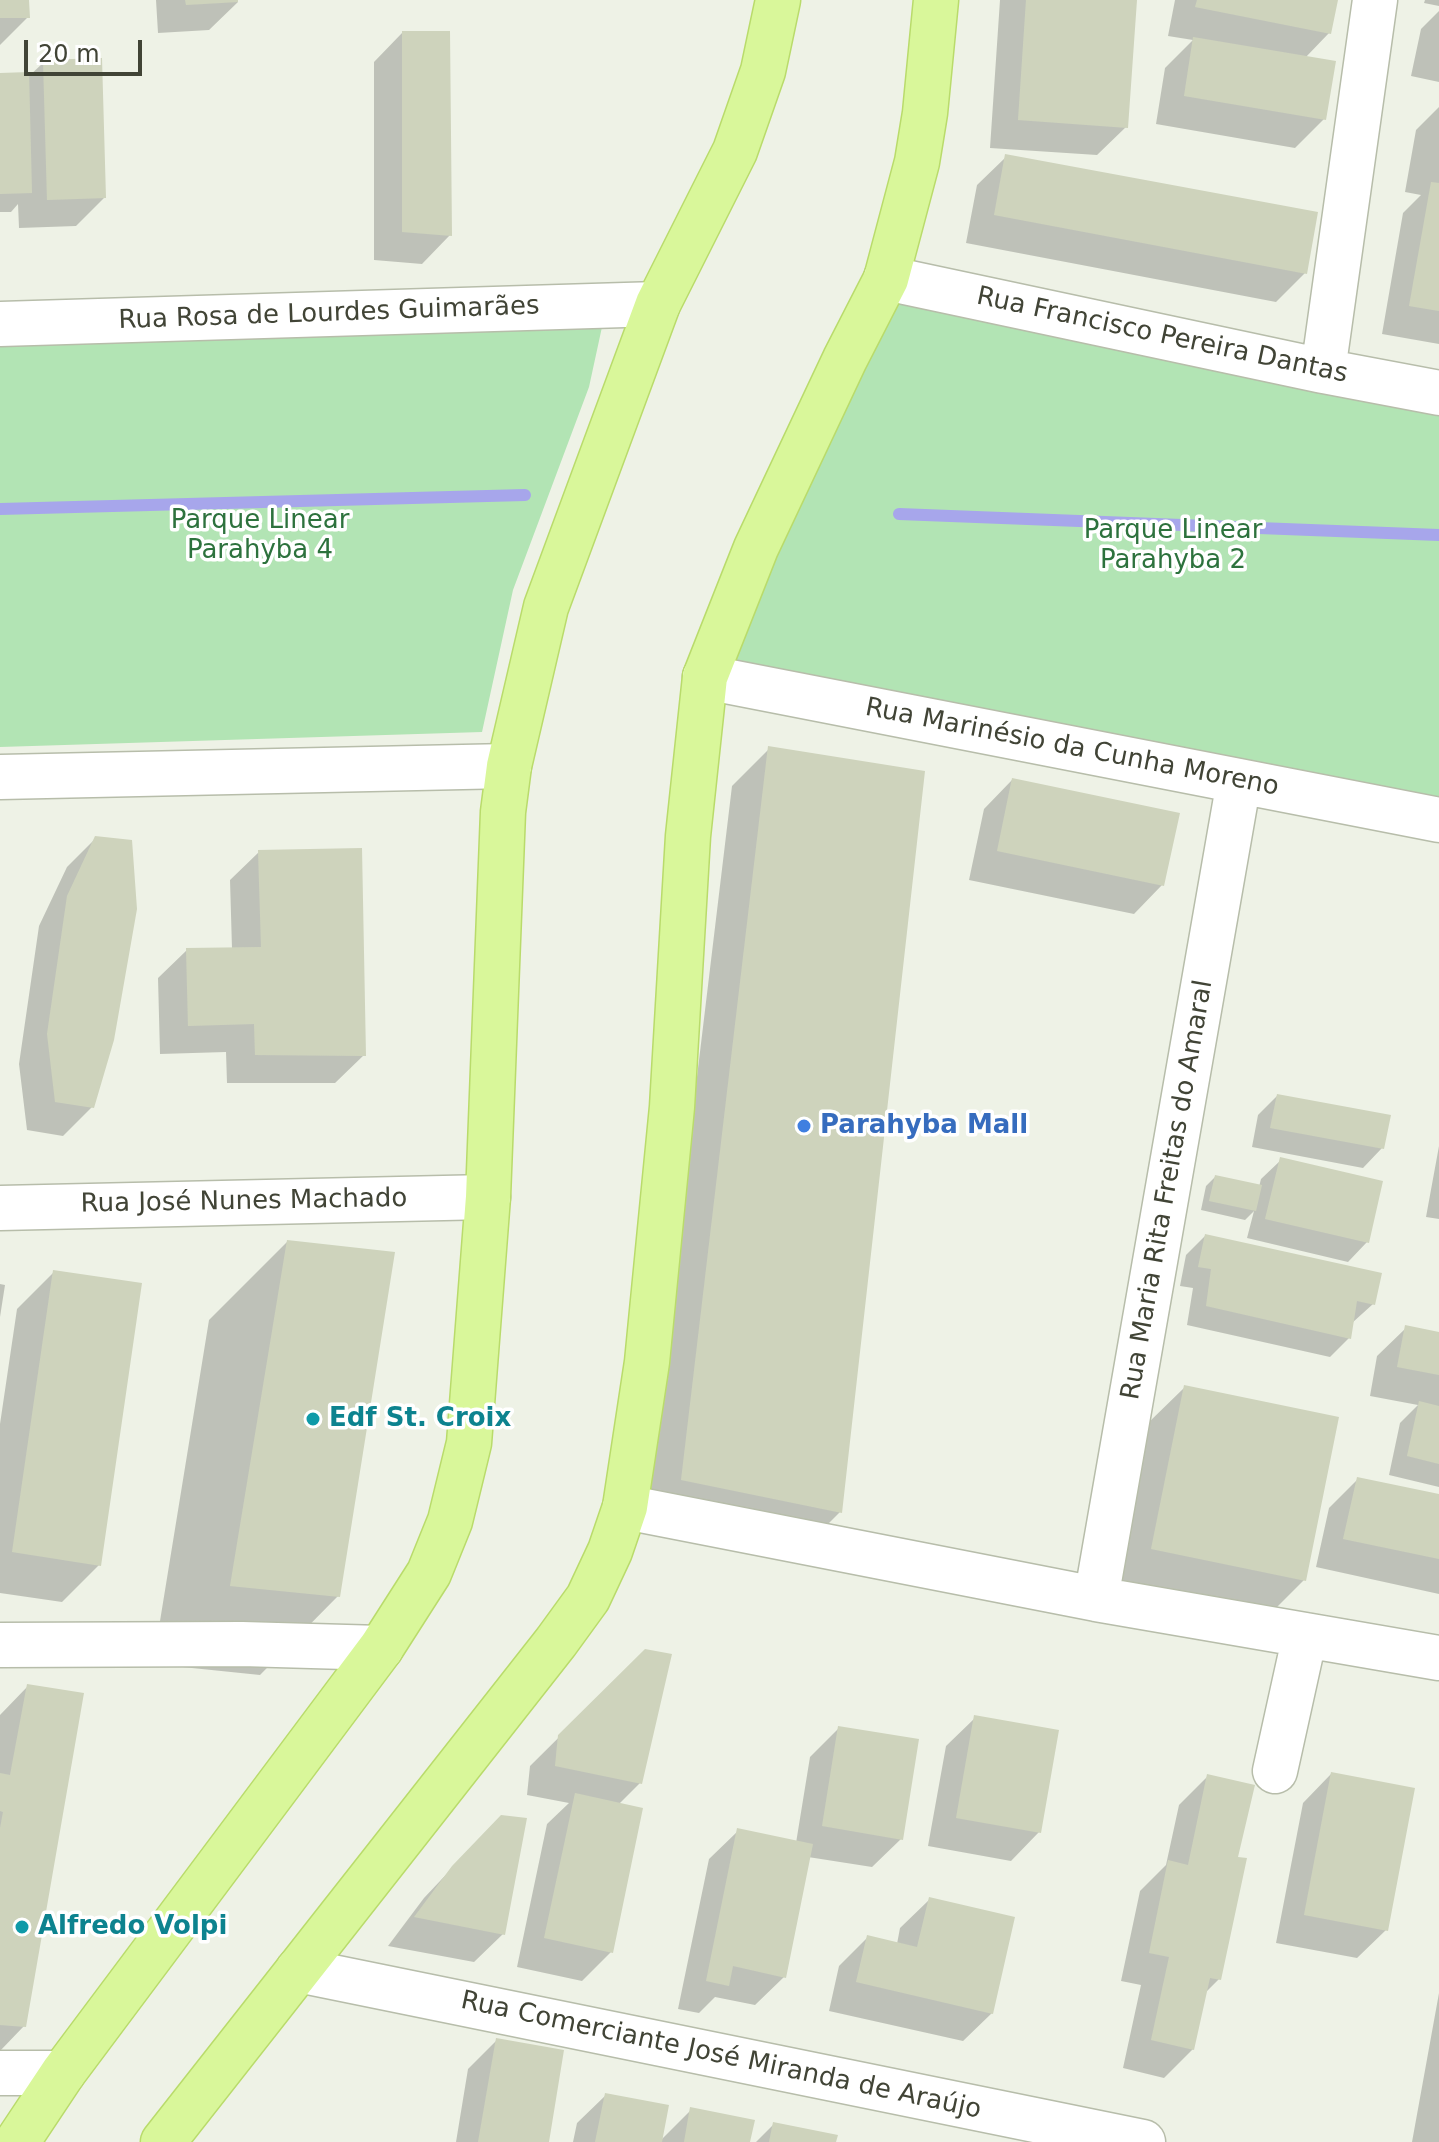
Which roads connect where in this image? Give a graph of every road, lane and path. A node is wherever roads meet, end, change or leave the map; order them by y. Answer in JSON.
{"nodes":[{"id":1,"x":778,"y":0,"type":"edge"},
{"id":2,"x":936,"y":0,"type":"edge"},
{"id":3,"x":1375,"y":0,"type":"edge"},
{"id":4,"x":886,"y":278,"type":"junction"},
{"id":5,"x":658,"y":304,"type":"junction"},
{"id":6,"x":0,"y":324,"type":"edge"},
{"id":7,"x":1323,"y":371,"type":"junction"},
{"id":8,"x":1439,"y":393,"type":"edge"},
{"id":9,"x":705,"y":677,"type":"junction"},
{"id":10,"x":509,"y":766,"type":"junction"},
{"id":11,"x":0,"y":777,"type":"edge"},
{"id":12,"x":1239,"y":781,"type":"junction"},
{"id":13,"x":1439,"y":820,"type":"edge"},
{"id":14,"x":488,"y":1197,"type":"junction"},
{"id":15,"x":0,"y":1208,"type":"edge"},
{"id":16,"x":625,"y":1507,"type":"junction"},
{"id":17,"x":1096,"y":1599,"type":"junction"},
{"id":18,"x":1305,"y":1635,"type":"junction"},
{"id":19,"x":0,"y":1645,"type":"edge"},
{"id":20,"x":381,"y":1648,"type":"junction"},
{"id":21,"x":1439,"y":1658,"type":"edge"},
{"id":22,"x":1275,"y":1771,"type":"dead end"},
{"id":23,"x":298,"y":1970,"type":"junction"},
{"id":24,"x":0,"y":2073,"type":"edge"},
{"id":25,"x":63,"y":2073,"type":"junction"},
{"id":26,"x":17,"y":2142,"type":"edge"},
{"id":27,"x":163,"y":2142,"type":"edge"},
{"id":28,"x":1143,"y":2142,"type":"edge"}],
"edges":[{"from":1,"to":5,"type":"main road"},
{"from":2,"to":4,"type":"main road"},
{"from":3,"to":7,"type":"street"},
{"from":4,"to":7,"type":"street","name":"Rua Francisco Pereira Dantas"},
{"from":4,"to":9,"type":"main road"},
{"from":5,"to":6,"type":"street","name":"Rua Rosa de Lourdes Guimarães"},
{"from":5,"to":10,"type":"main road"},
{"from":7,"to":8,"type":"street","name":"Rua Francisco Pereira Dantas"},
{"from":9,"to":12,"type":"street","name":"Rua Marinésio da Cunha Moreno"},
{"from":9,"to":16,"type":"main road"},
{"from":10,"to":11,"type":"street"},
{"from":10,"to":14,"type":"main road"},
{"from":12,"to":13,"type":"street","name":"Rua Marinésio da Cunha Moreno"},
{"from":12,"to":17,"type":"street","name":"Rua Maria Rita Freitas do Amaral"},
{"from":14,"to":15,"type":"street","name":"Rua José Nunes Machado"},
{"from":14,"to":20,"type":"main road"},
{"from":16,"to":17,"type":"street"},
{"from":16,"to":23,"type":"main road"},
{"from":17,"to":18,"type":"street"},
{"from":18,"to":21,"type":"street"},
{"from":18,"to":22,"type":"street"},
{"from":19,"to":20,"type":"street"},
{"from":20,"to":25,"type":"main road"},
{"from":23,"to":27,"type":"main road"},
{"from":23,"to":28,"type":"street","name":"Rua Comerciante José Miranda de Araújo"},
{"from":24,"to":25,"type":"street"},
{"from":25,"to":26,"type":"main road"}]}
